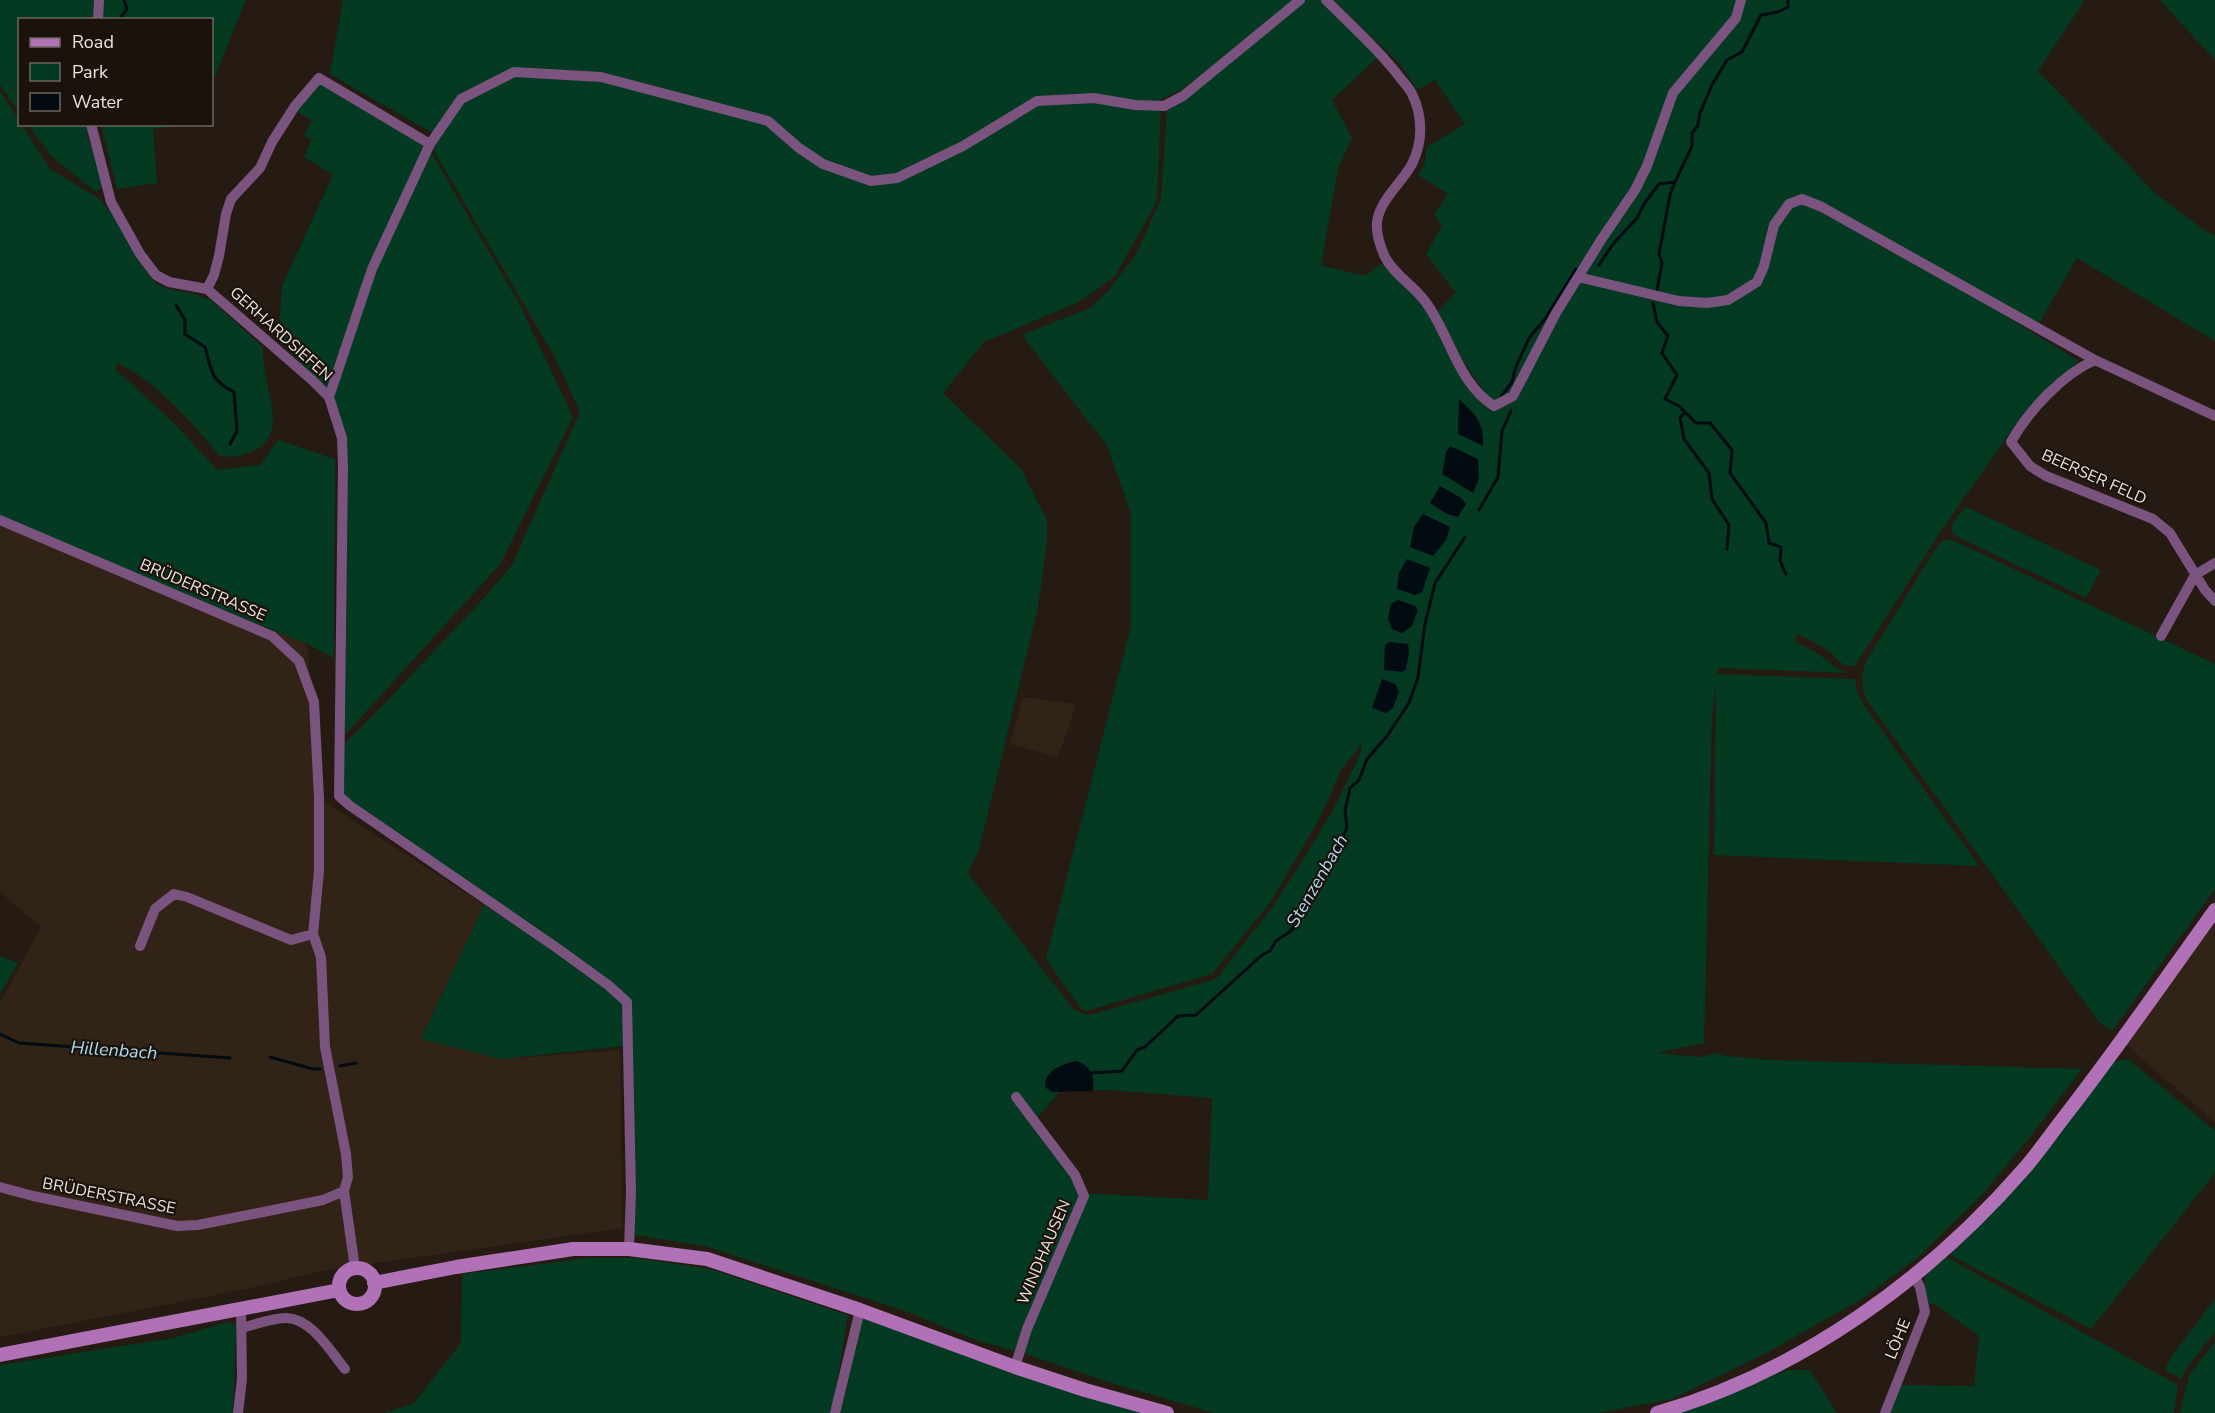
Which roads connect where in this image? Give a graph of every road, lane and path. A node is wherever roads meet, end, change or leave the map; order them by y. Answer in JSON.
{"nodes":[{"id":1,"x":99,"y":0,"type":"edge"},
{"id":2,"x":1300,"y":0,"type":"edge"},
{"id":3,"x":1326,"y":0,"type":"edge"},
{"id":4,"x":1741,"y":0,"type":"edge"},
{"id":5,"x":98,"y":18,"type":"edge"},
{"id":6,"x":92,"y":126,"type":"edge"},
{"id":7,"x":430,"y":144,"type":"junction"},
{"id":8,"x":1578,"y":276,"type":"junction"},
{"id":9,"x":207,"y":289,"type":"junction"},
{"id":10,"x":2095,"y":360,"type":"junction"},
{"id":11,"x":329,"y":397,"type":"junction"},
{"id":12,"x":2215,"y":416,"type":"edge"},
{"id":13,"x":0,"y":520,"type":"edge"},
{"id":14,"x":2215,"y":563,"type":"edge"},
{"id":15,"x":2195,"y":574,"type":"junction"},
{"id":16,"x":2215,"y":601,"type":"edge"},
{"id":17,"x":2161,"y":636,"type":"dead end"},
{"id":18,"x":2215,"y":910,"type":"edge"},
{"id":19,"x":314,"y":934,"type":"junction"},
{"id":20,"x":140,"y":946,"type":"dead end"},
{"id":21,"x":1016,"y":1097,"type":"dead end"},
{"id":22,"x":0,"y":1187,"type":"edge"},
{"id":23,"x":344,"y":1191,"type":"junction"},
{"id":24,"x":629,"y":1249,"type":"junction"},
{"id":25,"x":355,"y":1268,"type":"junction"},
{"id":26,"x":1914,"y":1276,"type":"junction"},
{"id":27,"x":374,"y":1283,"type":"junction"},
{"id":28,"x":339,"y":1290,"type":"junction"},
{"id":29,"x":241,"y":1309,"type":"junction"},
{"id":30,"x":860,"y":1310,"type":"junction"},
{"id":31,"x":242,"y":1328,"type":"junction"},
{"id":32,"x":0,"y":1355,"type":"edge"},
{"id":33,"x":1015,"y":1367,"type":"junction"},
{"id":34,"x":345,"y":1369,"type":"dead end"},
{"id":35,"x":238,"y":1413,"type":"edge"},
{"id":36,"x":835,"y":1413,"type":"edge"},
{"id":37,"x":1167,"y":1413,"type":"edge"},
{"id":38,"x":1657,"y":1413,"type":"edge"},
{"id":39,"x":1885,"y":1413,"type":"edge"}],
"edges":[{"from":1,"to":5,"type":"street"},
{"from":2,"to":7,"type":"street"},
{"from":3,"to":8,"type":"street"},
{"from":4,"to":8,"type":"street"},
{"from":6,"to":9,"type":"street","name":"GERHARDSIEFEN"},
{"from":7,"to":9,"type":"street","name":"GERHARDSIEFEN"},
{"from":7,"to":11,"type":"street"},
{"from":8,"to":10,"type":"street"},
{"from":9,"to":11,"type":"street","name":"GERHARDSIEFEN"},
{"from":10,"to":12,"type":"street"},
{"from":10,"to":15,"type":"street","name":"BEERSER FELD"},
{"from":11,"to":24,"type":"street","name":"GERHARDSIEFEN"},
{"from":13,"to":19,"type":"street","name":"BRÜDERSTRASSE"},
{"from":14,"to":15,"type":"street"},
{"from":15,"to":16,"type":"street"},
{"from":15,"to":17,"type":"street"},
{"from":18,"to":26,"type":"main road"},
{"from":19,"to":20,"type":"street"},
{"from":19,"to":23,"type":"street","name":"BRÜDERSTRASSE"},
{"from":21,"to":33,"type":"street","name":"WINDHAUSEN"},
{"from":22,"to":23,"type":"street","name":"BRÜDERSTRASSE"},
{"from":23,"to":25,"type":"street"},
{"from":24,"to":27,"type":"main road"},
{"from":24,"to":30,"type":"main road"},
{"from":25,"to":27,"type":"main road"},
{"from":25,"to":28,"type":"main road"},
{"from":26,"to":38,"type":"main road"},
{"from":26,"to":39,"type":"street","name":"LÖHE"},
{"from":27,"to":28,"type":"main road"},
{"from":28,"to":29,"type":"main road"},
{"from":29,"to":31,"type":"street"},
{"from":29,"to":32,"type":"main road"},
{"from":30,"to":33,"type":"main road"},
{"from":30,"to":36,"type":"street"},
{"from":31,"to":34,"type":"street"},
{"from":31,"to":35,"type":"street"},
{"from":33,"to":37,"type":"main road"}]}
